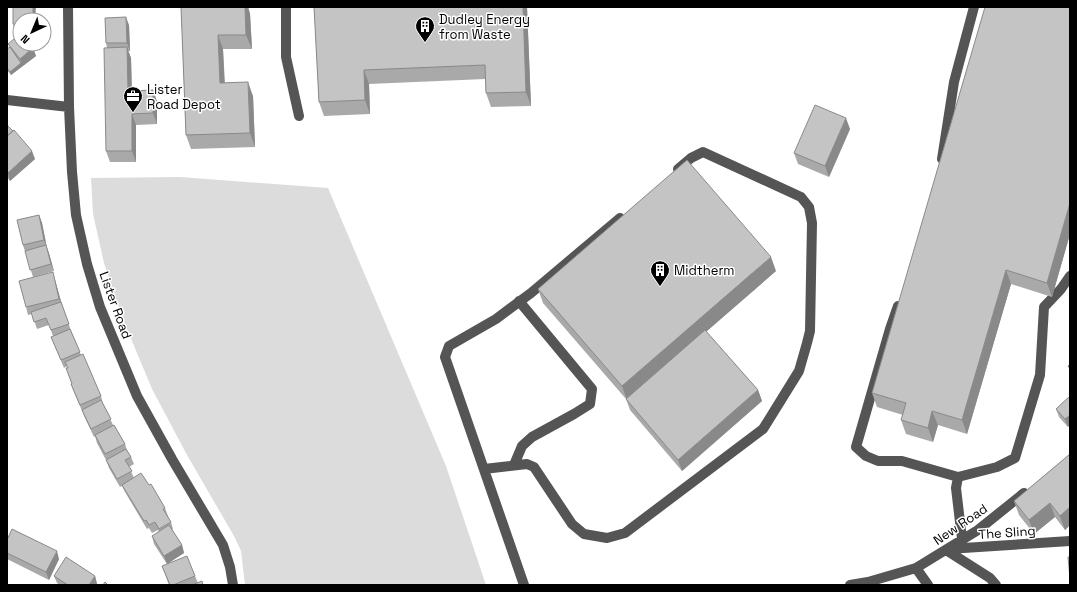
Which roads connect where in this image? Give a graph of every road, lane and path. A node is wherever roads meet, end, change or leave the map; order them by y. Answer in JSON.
{"nodes":[{"id":1,"x":68,"y":7,"type":"edge"},
{"id":2,"x":286,"y":7,"type":"edge"},
{"id":3,"x":974,"y":7,"type":"edge"},
{"id":4,"x":7,"y":100,"type":"edge"},
{"id":5,"x":69,"y":107,"type":"junction"},
{"id":6,"x":299,"y":116,"type":"dead end"},
{"id":7,"x":940,"y":166,"type":"edge"},
{"id":8,"x":673,"y":173,"type":"edge"},
{"id":9,"x":626,"y":213,"type":"edge"},
{"id":10,"x":1070,"y":276,"type":"edge"},
{"id":11,"x":902,"y":294,"type":"edge"},
{"id":12,"x":519,"y":301,"type":"junction"},
{"id":13,"x":514,"y":465,"type":"junction"},
{"id":14,"x":484,"y":470,"type":"junction"},
{"id":15,"x":958,"y":477,"type":"junction"},
{"id":16,"x":1033,"y":486,"type":"edge"},
{"id":17,"x":962,"y":540,"type":"junction"},
{"id":18,"x":1070,"y":541,"type":"edge"},
{"id":19,"x":946,"y":550,"type":"junction"},
{"id":20,"x":916,"y":568,"type":"junction"},
{"id":21,"x":233,"y":585,"type":"edge"},
{"id":22,"x":524,"y":585,"type":"edge"},
{"id":23,"x":850,"y":585,"type":"edge"},
{"id":24,"x":928,"y":585,"type":"edge"},
{"id":25,"x":996,"y":585,"type":"edge"}],
"edges":[{"from":1,"to":5,"type":"street","name":"Lister Road"},
{"from":2,"to":6,"type":"street"},
{"from":3,"to":7,"type":"street"},
{"from":4,"to":5,"type":"street"},
{"from":5,"to":21,"type":"street","name":"Lister Road"},
{"from":8,"to":13,"type":"street"},
{"from":9,"to":12,"type":"street"},
{"from":10,"to":15,"type":"street"},
{"from":11,"to":15,"type":"street"},
{"from":12,"to":13,"type":"street"},
{"from":12,"to":14,"type":"street"},
{"from":13,"to":14,"type":"street"},
{"from":14,"to":22,"type":"street"},
{"from":15,"to":17,"type":"street"},
{"from":16,"to":17,"type":"street","name":"New Road"},
{"from":17,"to":19,"type":"street","name":"New Road"},
{"from":18,"to":19,"type":"street","name":"The Sling"},
{"from":19,"to":20,"type":"street","name":"New Road"},
{"from":19,"to":25,"type":"street"},
{"from":20,"to":23,"type":"street","name":"New Road"},
{"from":20,"to":24,"type":"street"}]}
